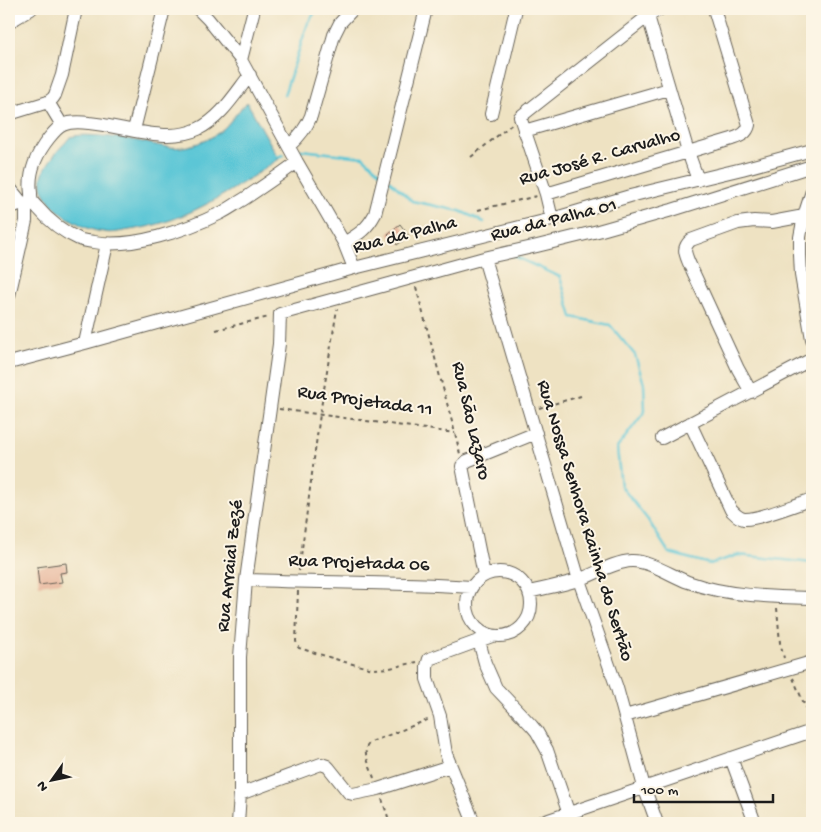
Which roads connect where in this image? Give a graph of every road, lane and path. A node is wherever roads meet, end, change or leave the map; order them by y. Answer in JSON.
{"nodes":[{"id":1,"x":31,"y":9,"type":"edge"},
{"id":2,"x":76,"y":9,"type":"edge"},
{"id":3,"x":164,"y":9,"type":"edge"},
{"id":4,"x":198,"y":9,"type":"edge"},
{"id":5,"x":354,"y":9,"type":"edge"},
{"id":6,"x":426,"y":9,"type":"edge"},
{"id":7,"x":516,"y":9,"type":"edge"},
{"id":8,"x":660,"y":9,"type":"edge"},
{"id":9,"x":714,"y":9,"type":"edge"},
{"id":10,"x":255,"y":11,"type":"edge"},
{"id":11,"x":648,"y":16,"type":"junction"},
{"id":12,"x":9,"y":22,"type":"edge"},
{"id":13,"x":241,"y":60,"type":"junction"},
{"id":14,"x":250,"y":75,"type":"junction"},
{"id":15,"x":669,"y":89,"type":"junction"},
{"id":16,"x":48,"y":102,"type":"junction"},
{"id":17,"x":9,"y":114,"type":"edge"},
{"id":18,"x":491,"y":114,"type":"dead end"},
{"id":19,"x":520,"y":117,"type":"junction"},
{"id":20,"x":62,"y":125,"type":"junction"},
{"id":21,"x":134,"y":130,"type":"junction"},
{"id":22,"x":524,"y":131,"type":"junction"},
{"id":23,"x":289,"y":146,"type":"junction"},
{"id":24,"x":812,"y":150,"type":"edge"},
{"id":25,"x":688,"y":152,"type":"junction"},
{"id":26,"x":472,"y":157,"type":"dead end"},
{"id":27,"x":297,"y":162,"type":"junction"},
{"id":28,"x":812,"y":166,"type":"edge"},
{"id":29,"x":698,"y":180,"type":"junction"},
{"id":30,"x":9,"y":187,"type":"edge"},
{"id":31,"x":812,"y":191,"type":"edge"},
{"id":32,"x":546,"y":194,"type":"junction"},
{"id":33,"x":27,"y":202,"type":"junction"},
{"id":34,"x":9,"y":208,"type":"edge"},
{"id":35,"x":478,"y":210,"type":"dead end"},
{"id":36,"x":804,"y":216,"type":"junction"},
{"id":37,"x":552,"y":219,"type":"junction"},
{"id":38,"x":344,"y":243,"type":"junction"},
{"id":39,"x":107,"y":244,"type":"junction"},
{"id":40,"x":484,"y":258,"type":"junction"},
{"id":41,"x":354,"y":268,"type":"junction"},
{"id":42,"x":414,"y":277,"type":"junction"},
{"id":43,"x":9,"y":296,"type":"edge"},
{"id":44,"x":339,"y":298,"type":"junction"},
{"id":45,"x":280,"y":314,"type":"junction"},
{"id":46,"x":216,"y":330,"type":"dead end"},
{"id":47,"x":812,"y":339,"type":"edge"},
{"id":48,"x":85,"y":343,"type":"junction"},
{"id":49,"x":812,"y":359,"type":"edge"},
{"id":50,"x":9,"y":363,"type":"edge"},
{"id":51,"x":751,"y":392,"type":"junction"},
{"id":52,"x":580,"y":396,"type":"dead end"},
{"id":53,"x":270,"y":408,"type":"junction"},
{"id":54,"x":529,"y":411,"type":"junction"},
{"id":55,"x":320,"y":414,"type":"junction"},
{"id":56,"x":690,"y":423,"type":"junction"},
{"id":57,"x":455,"y":433,"type":"junction"},
{"id":58,"x":536,"y":433,"type":"junction"},
{"id":59,"x":662,"y":438,"type":"dead end"},
{"id":60,"x":462,"y":466,"type":"junction"},
{"id":61,"x":812,"y":499,"type":"edge"},
{"id":62,"x":484,"y":575,"type":"junction"},
{"id":63,"x":246,"y":580,"type":"junction"},
{"id":64,"x":578,"y":580,"type":"junction"},
{"id":65,"x":298,"y":582,"type":"junction"},
{"id":66,"x":471,"y":587,"type":"junction"},
{"id":67,"x":529,"y":592,"type":"junction"},
{"id":68,"x":812,"y":598,"type":"edge"},
{"id":69,"x":492,"y":636,"type":"junction"},
{"id":70,"x":478,"y":641,"type":"junction"},
{"id":71,"x":429,"y":659,"type":"junction"},
{"id":72,"x":812,"y":662,"type":"edge"},
{"id":73,"x":440,"y":716,"type":"junction"},
{"id":74,"x":625,"y":716,"type":"junction"},
{"id":75,"x":812,"y":731,"type":"edge"},
{"id":76,"x":366,"y":753,"type":"dead end"},
{"id":77,"x":730,"y":758,"type":"junction"},
{"id":78,"x":450,"y":766,"type":"junction"},
{"id":79,"x":644,"y":787,"type":"junction"},
{"id":80,"x":240,"y":794,"type":"junction"},
{"id":81,"x":570,"y":818,"type":"edge"},
{"id":82,"x":238,"y":823,"type":"edge"},
{"id":83,"x":474,"y":823,"type":"edge"},
{"id":84,"x":540,"y":823,"type":"edge"},
{"id":85,"x":657,"y":823,"type":"edge"},
{"id":86,"x":755,"y":823,"type":"edge"}],
"edges":[{"from":1,"to":12,"type":"street"},
{"from":2,"to":16,"type":"street"},
{"from":3,"to":21,"type":"street"},
{"from":4,"to":13,"type":"street"},
{"from":5,"to":23,"type":"street"},
{"from":6,"to":38,"type":"street"},
{"from":7,"to":18,"type":"street"},
{"from":8,"to":11,"type":"street"},
{"from":9,"to":25,"type":"street","name":"Rua José R. Carvalho"},
{"from":10,"to":13,"type":"street"},
{"from":11,"to":15,"type":"street"},
{"from":11,"to":19,"type":"street"},
{"from":13,"to":14,"type":"street"},
{"from":14,"to":21,"type":"street"},
{"from":14,"to":23,"type":"street"},
{"from":15,"to":22,"type":"street"},
{"from":15,"to":25,"type":"street"},
{"from":16,"to":17,"type":"street"},
{"from":16,"to":20,"type":"street"},
{"from":19,"to":22,"type":"street"},
{"from":19,"to":26,"type":"path"},
{"from":20,"to":21,"type":"street"},
{"from":20,"to":33,"type":"street"},
{"from":22,"to":32,"type":"street"},
{"from":23,"to":27,"type":"street"},
{"from":24,"to":29,"type":"street","name":"Rua da Palha"},
{"from":25,"to":29,"type":"street"},
{"from":25,"to":32,"type":"street","name":"Rua José R. Carvalho"},
{"from":27,"to":38,"type":"street"},
{"from":27,"to":39,"type":"street"},
{"from":28,"to":40,"type":"street","name":"Rua da Palha 01"},
{"from":29,"to":37,"type":"street","name":"Rua da Palha"},
{"from":30,"to":33,"type":"street"},
{"from":31,"to":36,"type":"street"},
{"from":32,"to":35,"type":"path","name":"Rua José R. Carvalho"},
{"from":32,"to":37,"type":"street"},
{"from":33,"to":34,"type":"street"},
{"from":33,"to":39,"type":"street"},
{"from":33,"to":43,"type":"street"},
{"from":36,"to":47,"type":"street"},
{"from":36,"to":51,"type":"street"},
{"from":37,"to":41,"type":"street","name":"Rua da Palha"},
{"from":38,"to":41,"type":"street"},
{"from":39,"to":48,"type":"street"},
{"from":40,"to":42,"type":"street","name":"Rua da Palha 01"},
{"from":40,"to":54,"type":"street","name":"Rua Nossa Senhora Rainha do Sertão"},
{"from":41,"to":48,"type":"street","name":"Rua da Palha"},
{"from":42,"to":44,"type":"street","name":"Rua da Palha 01"},
{"from":42,"to":57,"type":"path","name":"Rua São Lazaro"},
{"from":44,"to":45,"type":"street","name":"Rua da Palha 01"},
{"from":44,"to":55,"type":"path"},
{"from":45,"to":46,"type":"path"},
{"from":45,"to":53,"type":"street","name":"Rua Arraial Zezé"},
{"from":48,"to":50,"type":"street","name":"Rua da Palha"},
{"from":49,"to":51,"type":"street"},
{"from":51,"to":56,"type":"street"},
{"from":52,"to":54,"type":"path"},
{"from":53,"to":55,"type":"path","name":"Rua Projetada 11"},
{"from":53,"to":63,"type":"street","name":"Rua Arraial Zezé"},
{"from":54,"to":58,"type":"street","name":"Rua Nossa Senhora Rainha do Sertão"},
{"from":55,"to":57,"type":"path","name":"Rua Projetada 11"},
{"from":55,"to":65,"type":"path"},
{"from":56,"to":59,"type":"street"},
{"from":56,"to":61,"type":"street"},
{"from":57,"to":60,"type":"path","name":"Rua São Lazaro"},
{"from":58,"to":60,"type":"street"},
{"from":58,"to":64,"type":"street","name":"Rua Nossa Senhora Rainha do Sertão"},
{"from":60,"to":62,"type":"street","name":"Rua São Lazaro"},
{"from":62,"to":66,"type":"street"},
{"from":62,"to":67,"type":"street"},
{"from":63,"to":65,"type":"street","name":"Rua Projetada 06"},
{"from":63,"to":80,"type":"street","name":"Rua Arraial Zezé"},
{"from":64,"to":67,"type":"street"},
{"from":64,"to":68,"type":"street"},
{"from":64,"to":74,"type":"street","name":"Rua Nossa Senhora Rainha do Sertão"},
{"from":65,"to":66,"type":"street","name":"Rua Projetada 06"},
{"from":65,"to":71,"type":"path"},
{"from":66,"to":69,"type":"street"},
{"from":67,"to":69,"type":"street"},
{"from":69,"to":70,"type":"street"},
{"from":70,"to":71,"type":"street"},
{"from":70,"to":81,"type":"street"},
{"from":71,"to":73,"type":"street"},
{"from":72,"to":74,"type":"street"},
{"from":73,"to":76,"type":"path"},
{"from":73,"to":78,"type":"street"},
{"from":74,"to":79,"type":"street","name":"Rua Nossa Senhora Rainha do Sertão"},
{"from":75,"to":77,"type":"street"},
{"from":77,"to":79,"type":"street"},
{"from":77,"to":86,"type":"street"},
{"from":78,"to":80,"type":"street"},
{"from":78,"to":83,"type":"street"},
{"from":79,"to":81,"type":"street"},
{"from":79,"to":85,"type":"street","name":"Rua Nossa Senhora Rainha do Sertão"},
{"from":80,"to":82,"type":"street","name":"Rua Arraial Zezé"},
{"from":81,"to":84,"type":"street"}]}
